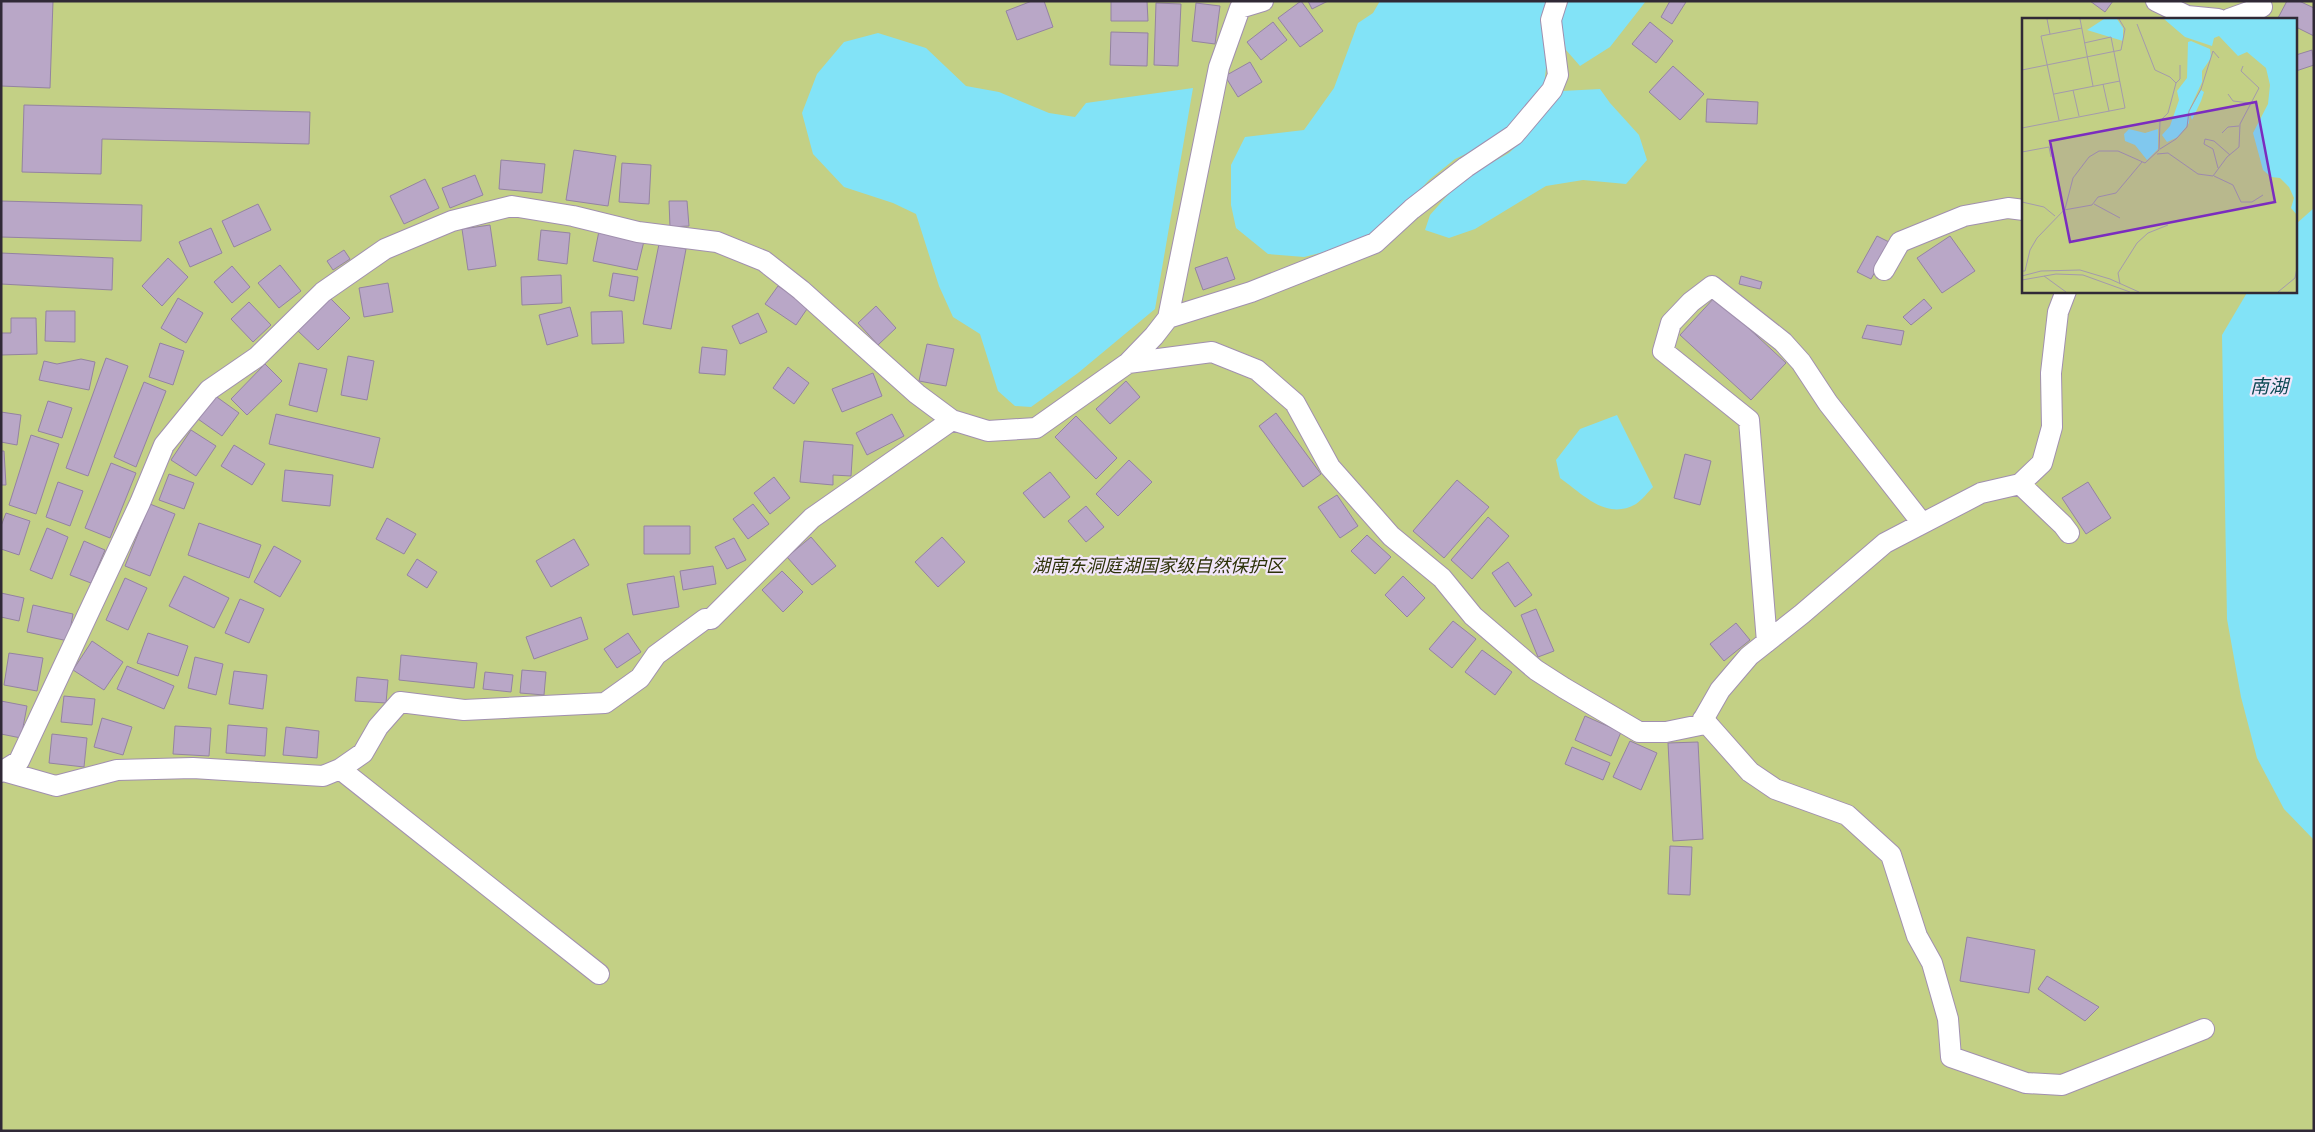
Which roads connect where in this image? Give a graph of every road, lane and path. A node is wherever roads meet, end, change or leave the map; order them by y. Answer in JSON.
{"nodes":[{"id":1,"x":1263,"y":1,"type":"edge"},
{"id":2,"x":1557,"y":1,"type":"edge"},
{"id":3,"x":2156,"y":1,"type":"edge"},
{"id":4,"x":2260,"y":9,"type":"edge"},
{"id":5,"x":2208,"y":18,"type":"edge"},
{"id":6,"x":2232,"y":18,"type":"edge"},
{"id":7,"x":2022,"y":210,"type":"edge"},
{"id":8,"x":1884,"y":270,"type":"dead end"},
{"id":9,"x":2066,"y":292,"type":"edge"},
{"id":10,"x":1168,"y":318,"type":"junction"},
{"id":11,"x":1128,"y":363,"type":"junction"},
{"id":12,"x":952,"y":420,"type":"junction"},
{"id":13,"x":2020,"y":484,"type":"junction"},
{"id":14,"x":1922,"y":523,"type":"junction"},
{"id":15,"x":2068,"y":533,"type":"dead end"},
{"id":16,"x":1767,"y":642,"type":"junction"},
{"id":17,"x":1703,"y":719,"type":"junction"},
{"id":18,"x":340,"y":769,"type":"junction"},
{"id":19,"x":2,"y":772,"type":"edge"},
{"id":20,"x":599,"y":974,"type":"dead end"},
{"id":21,"x":2204,"y":1029,"type":"dead end"}],
"edges":[{"from":1,"to":10,"type":"street"},
{"from":2,"to":10,"type":"street"},
{"from":3,"to":5,"type":"street"},
{"from":4,"to":6,"type":"street"},
{"from":7,"to":8,"type":"street"},
{"from":9,"to":13,"type":"street"},
{"from":10,"to":11,"type":"street"},
{"from":11,"to":12,"type":"street"},
{"from":11,"to":17,"type":"street"},
{"from":12,"to":18,"type":"street"},
{"from":12,"to":19,"type":"street"},
{"from":13,"to":14,"type":"street"},
{"from":13,"to":15,"type":"street"},
{"from":14,"to":16,"type":"street"},
{"from":14,"to":16,"type":"street"},
{"from":16,"to":17,"type":"street"},
{"from":17,"to":21,"type":"street"},
{"from":18,"to":19,"type":"street"},
{"from":18,"to":20,"type":"street"}]}
